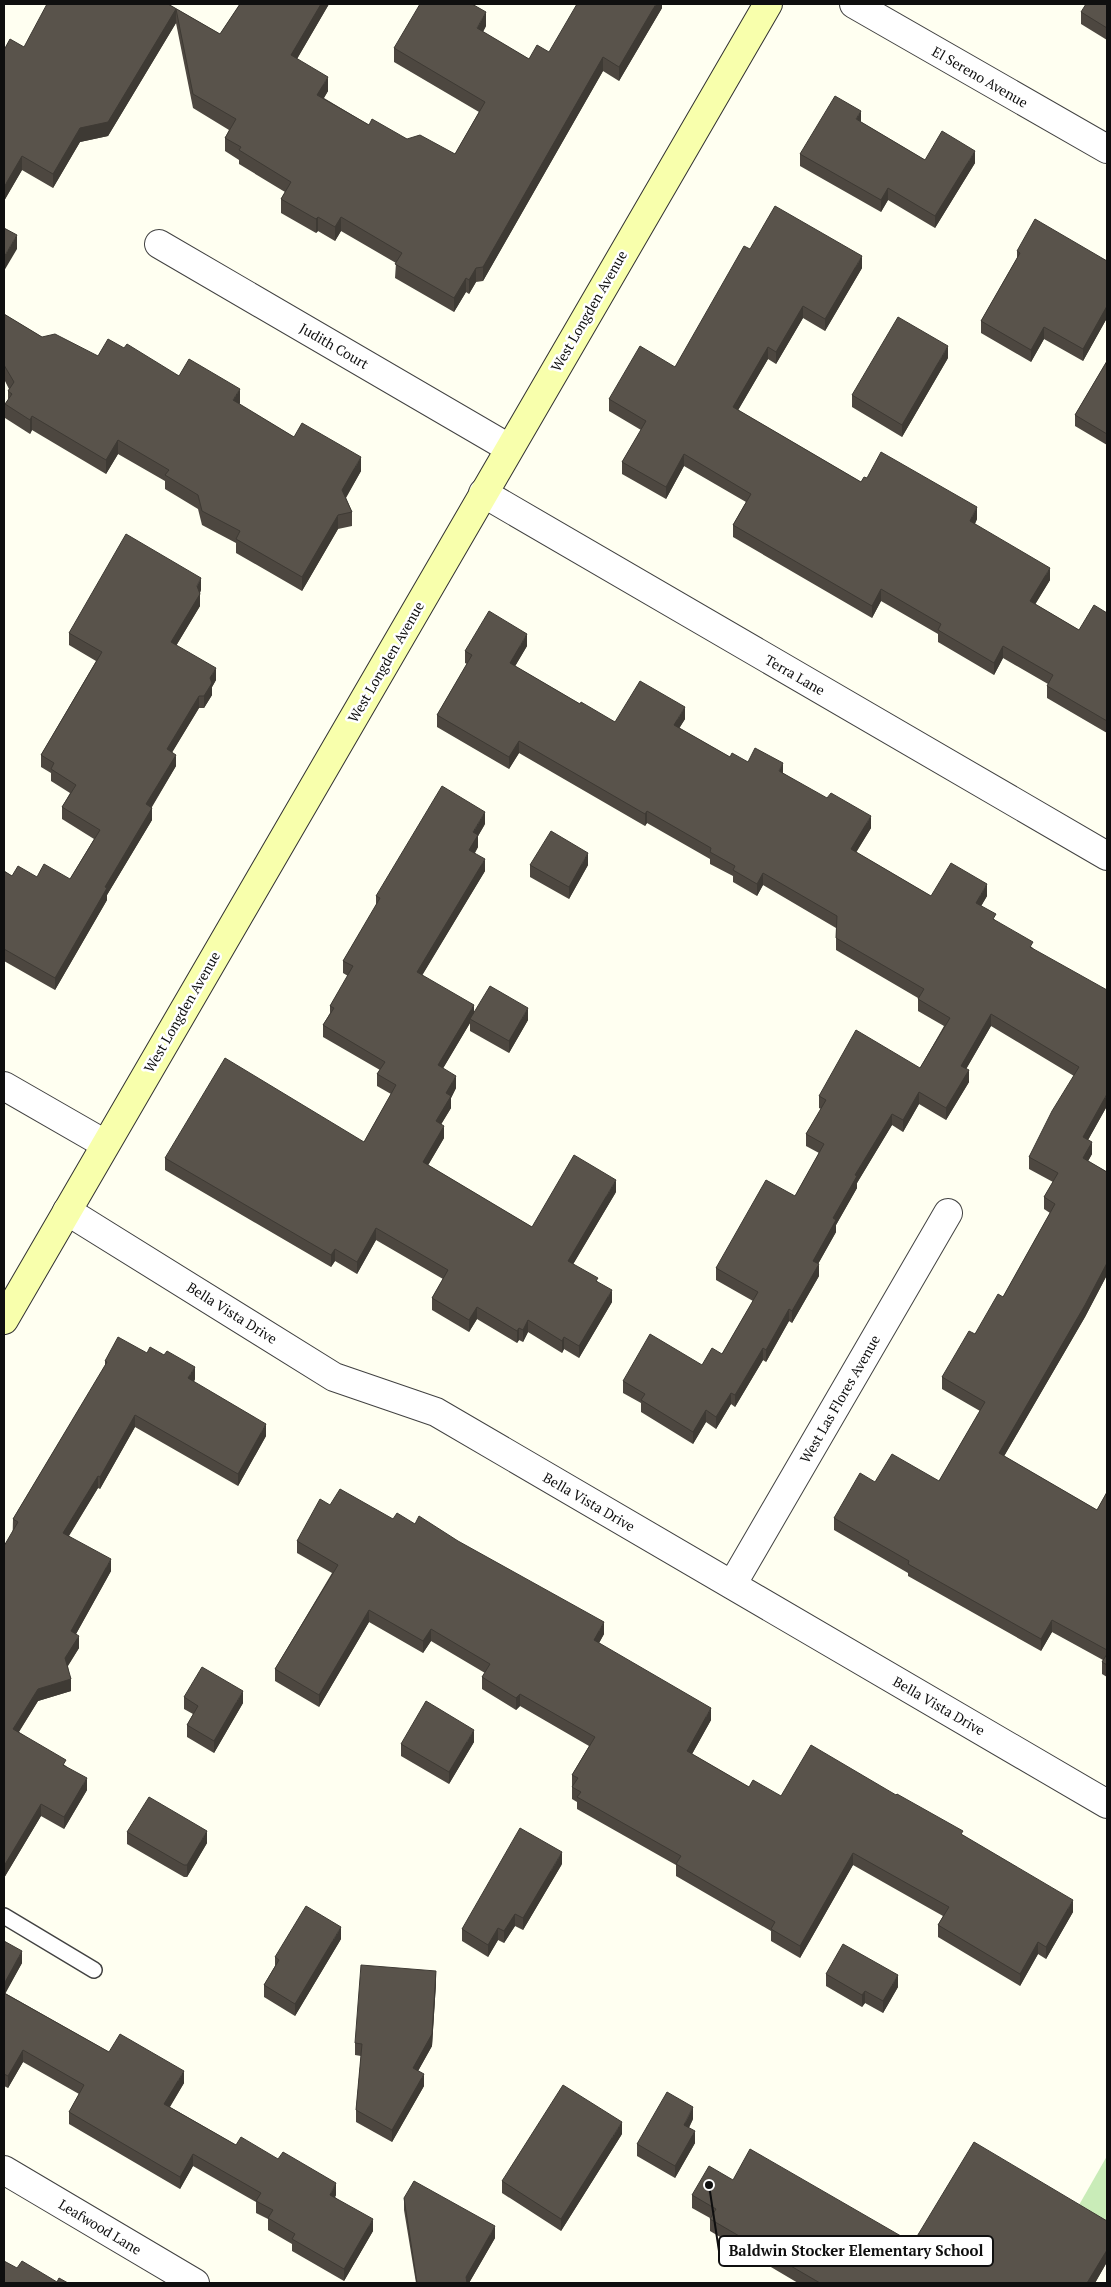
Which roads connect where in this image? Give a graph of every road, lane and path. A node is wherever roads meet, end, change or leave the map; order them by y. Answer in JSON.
{"nodes":[{"id":1,"x":768,"y":4,"type":"edge"},
{"id":2,"x":854,"y":4,"type":"edge"},
{"id":3,"x":1107,"y":149,"type":"edge"},
{"id":4,"x":159,"y":244,"type":"dead end"},
{"id":5,"x":510,"y":448,"type":"junction"},
{"id":6,"x":484,"y":493,"type":"junction"},
{"id":7,"x":1107,"y":856,"type":"edge"},
{"id":8,"x":4,"y":1086,"type":"edge"},
{"id":9,"x":105,"y":1144,"type":"junction"},
{"id":10,"x":67,"y":1211,"type":"junction"},
{"id":11,"x":948,"y":1213,"type":"dead end"},
{"id":12,"x":4,"y":1320,"type":"edge"},
{"id":13,"x":732,"y":1585,"type":"junction"},
{"id":14,"x":1107,"y":1804,"type":"edge"},
{"id":15,"x":4,"y":1916,"type":"edge"},
{"id":16,"x":94,"y":1970,"type":"dead end"},
{"id":17,"x":4,"y":2170,"type":"edge"},
{"id":18,"x":195,"y":2283,"type":"edge"}],
"edges":[{"from":1,"to":5,"type":"street","name":"West Longden Avenue"},
{"from":2,"to":3,"type":"street","name":"El Sereno Avenue"},
{"from":4,"to":5,"type":"street","name":"Judith Court"},
{"from":5,"to":6,"type":"street","name":"West Longden Avenue"},
{"from":6,"to":7,"type":"street","name":"Terra Lane"},
{"from":6,"to":9,"type":"street","name":"West Longden Avenue"},
{"from":8,"to":9,"type":"street"},
{"from":9,"to":10,"type":"street","name":"West Longden Avenue"},
{"from":10,"to":12,"type":"street","name":"West Longden Avenue"},
{"from":10,"to":13,"type":"street","name":"Bella Vista Drive"},
{"from":11,"to":13,"type":"street","name":"West Las Flores Avenue"},
{"from":13,"to":14,"type":"street","name":"Bella Vista Drive"},
{"from":15,"to":16,"type":"lane"},
{"from":17,"to":18,"type":"street","name":"Leafwood Lane"}]}
